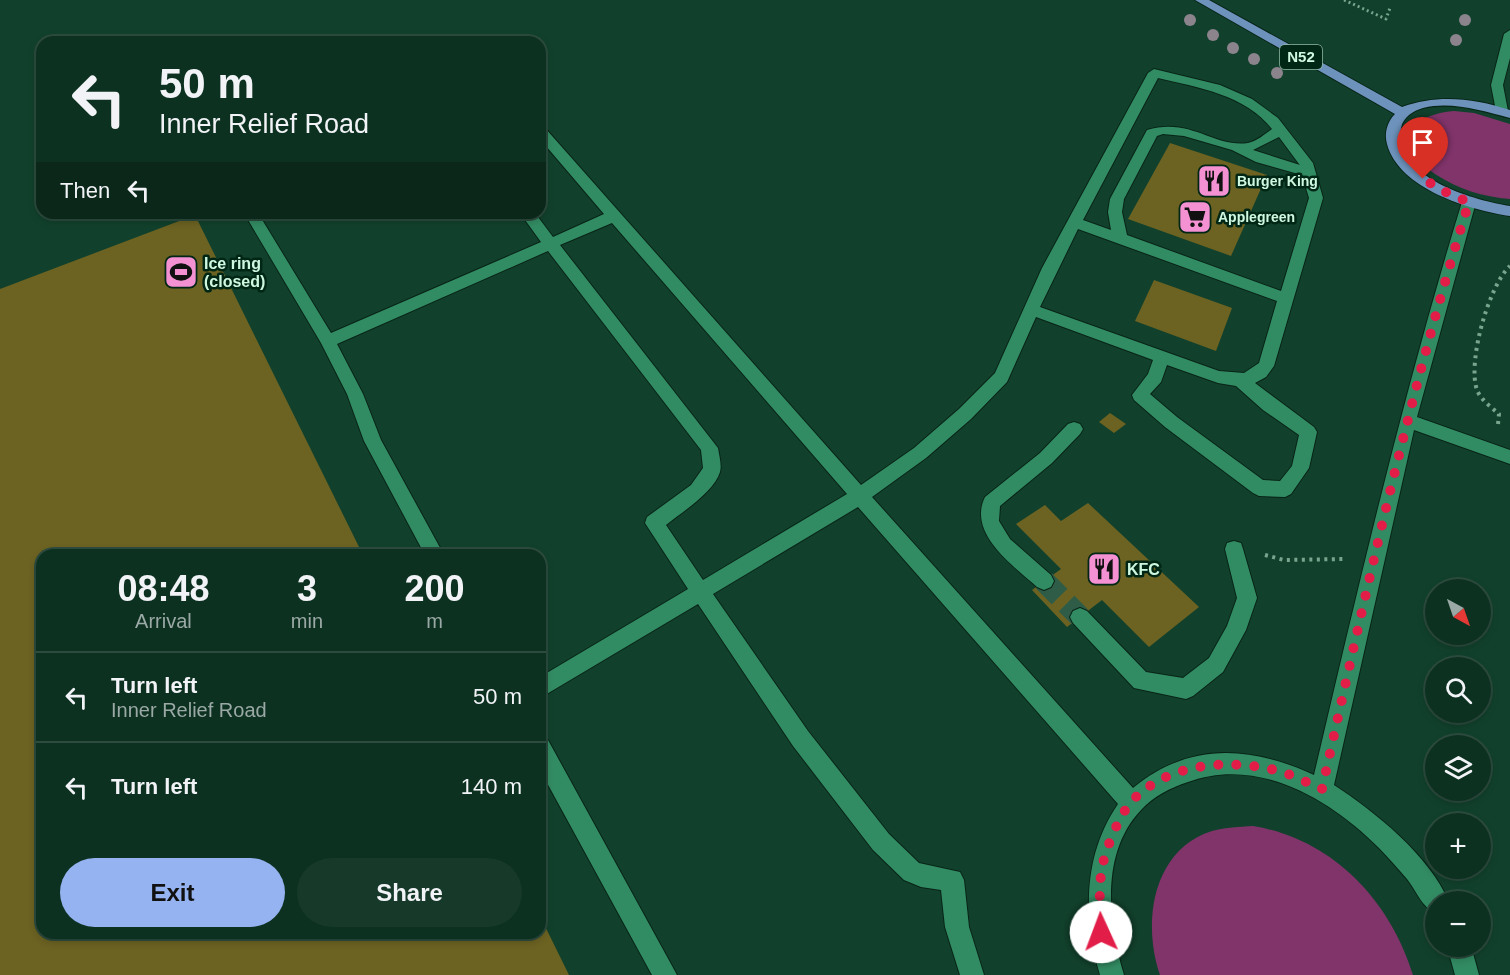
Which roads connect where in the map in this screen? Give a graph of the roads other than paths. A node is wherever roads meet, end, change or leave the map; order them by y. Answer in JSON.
{"nodes":[{"id":1,"x":1201,"y":0,"type":"edge"},
{"id":2,"x":1510,"y":34,"type":"edge"},
{"id":3,"x":1506,"y":112,"type":"edge"},
{"id":4,"x":1402,"y":113,"type":"junction"},
{"id":5,"x":1280,"y":130,"type":"junction"},
{"id":6,"x":546,"y":138,"type":"edge"},
{"id":7,"x":1236,"y":147,"type":"junction"},
{"id":8,"x":1309,"y":172,"type":"junction"},
{"id":9,"x":1469,"y":202,"type":"junction"},
{"id":10,"x":1510,"y":211,"type":"edge"},
{"id":11,"x":614,"y":216,"type":"junction"},
{"id":12,"x":255,"y":219,"type":"edge"},
{"id":13,"x":532,"y":219,"type":"edge"},
{"id":14,"x":1075,"y":222,"type":"junction"},
{"id":15,"x":1120,"y":239,"type":"junction"},
{"id":16,"x":552,"y":244,"type":"junction"},
{"id":17,"x":1287,"y":299,"type":"junction"},
{"id":18,"x":1032,"y":309,"type":"junction"},
{"id":19,"x":328,"y":341,"type":"junction"},
{"id":20,"x":1162,"y":356,"type":"junction"},
{"id":21,"x":1240,"y":380,"type":"junction"},
{"id":22,"x":1408,"y":421,"type":"junction"},
{"id":23,"x":1074,"y":429,"type":"dead end"},
{"id":24,"x":1510,"y":457,"type":"edge"},
{"id":25,"x":858,"y":497,"type":"junction"},
{"id":26,"x":432,"y":549,"type":"edge"},
{"id":27,"x":1234,"y":549,"type":"road end"},
{"id":28,"x":1044,"y":581,"type":"tunnel mouth"},
{"id":29,"x":701,"y":591,"type":"junction"},
{"id":30,"x":1080,"y":617,"type":"tunnel mouth"},
{"id":31,"x":546,"y":684,"type":"edge"},
{"id":32,"x":546,"y":759,"type":"edge"},
{"id":33,"x":1322,"y":789,"type":"junction"},
{"id":34,"x":1131,"y":802,"type":"junction"},
{"id":35,"x":1430,"y":891,"type":"edge"},
{"id":36,"x":1462,"y":957,"type":"edge"},
{"id":37,"x":665,"y":975,"type":"edge"},
{"id":38,"x":972,"y":975,"type":"edge"},
{"id":39,"x":1112,"y":975,"type":"edge"},
{"id":40,"x":1467,"y":975,"type":"edge"}],
"edges":[{"from":1,"to":4,"type":"main road","number":"N52"},
{"from":2,"to":3,"type":"street"},
{"from":3,"to":4,"type":"main road"},
{"from":4,"to":9,"type":"main road"},
{"from":5,"to":7,"type":"street"},
{"from":5,"to":8,"type":"street"},
{"from":5,"to":14,"type":"street"},
{"from":6,"to":11,"type":"street"},
{"from":7,"to":8,"type":"street"},
{"from":7,"to":15,"type":"street"},
{"from":8,"to":17,"type":"street"},
{"from":9,"to":10,"type":"main road"},
{"from":9,"to":22,"type":"street"},
{"from":11,"to":16,"type":"street"},
{"from":11,"to":25,"type":"street"},
{"from":12,"to":19,"type":"street"},
{"from":13,"to":16,"type":"street"},
{"from":14,"to":15,"type":"street"},
{"from":14,"to":18,"type":"street"},
{"from":15,"to":17,"type":"street"},
{"from":16,"to":19,"type":"street"},
{"from":16,"to":29,"type":"street"},
{"from":17,"to":21,"type":"street"},
{"from":18,"to":20,"type":"street"},
{"from":18,"to":25,"type":"street"},
{"from":19,"to":26,"type":"street"},
{"from":20,"to":21,"type":"street"},
{"from":20,"to":21,"type":"street"},
{"from":22,"to":24,"type":"street"},
{"from":22,"to":33,"type":"street"},
{"from":23,"to":28,"type":"street"},
{"from":25,"to":29,"type":"street"},
{"from":25,"to":34,"type":"street"},
{"from":27,"to":30,"type":"street"},
{"from":29,"to":31,"type":"street"},
{"from":29,"to":38,"type":"street"},
{"from":32,"to":37,"type":"street"},
{"from":33,"to":34,"type":"street"},
{"from":33,"to":35,"type":"street"},
{"from":34,"to":39,"type":"street"},
{"from":36,"to":40,"type":"street"}]}
